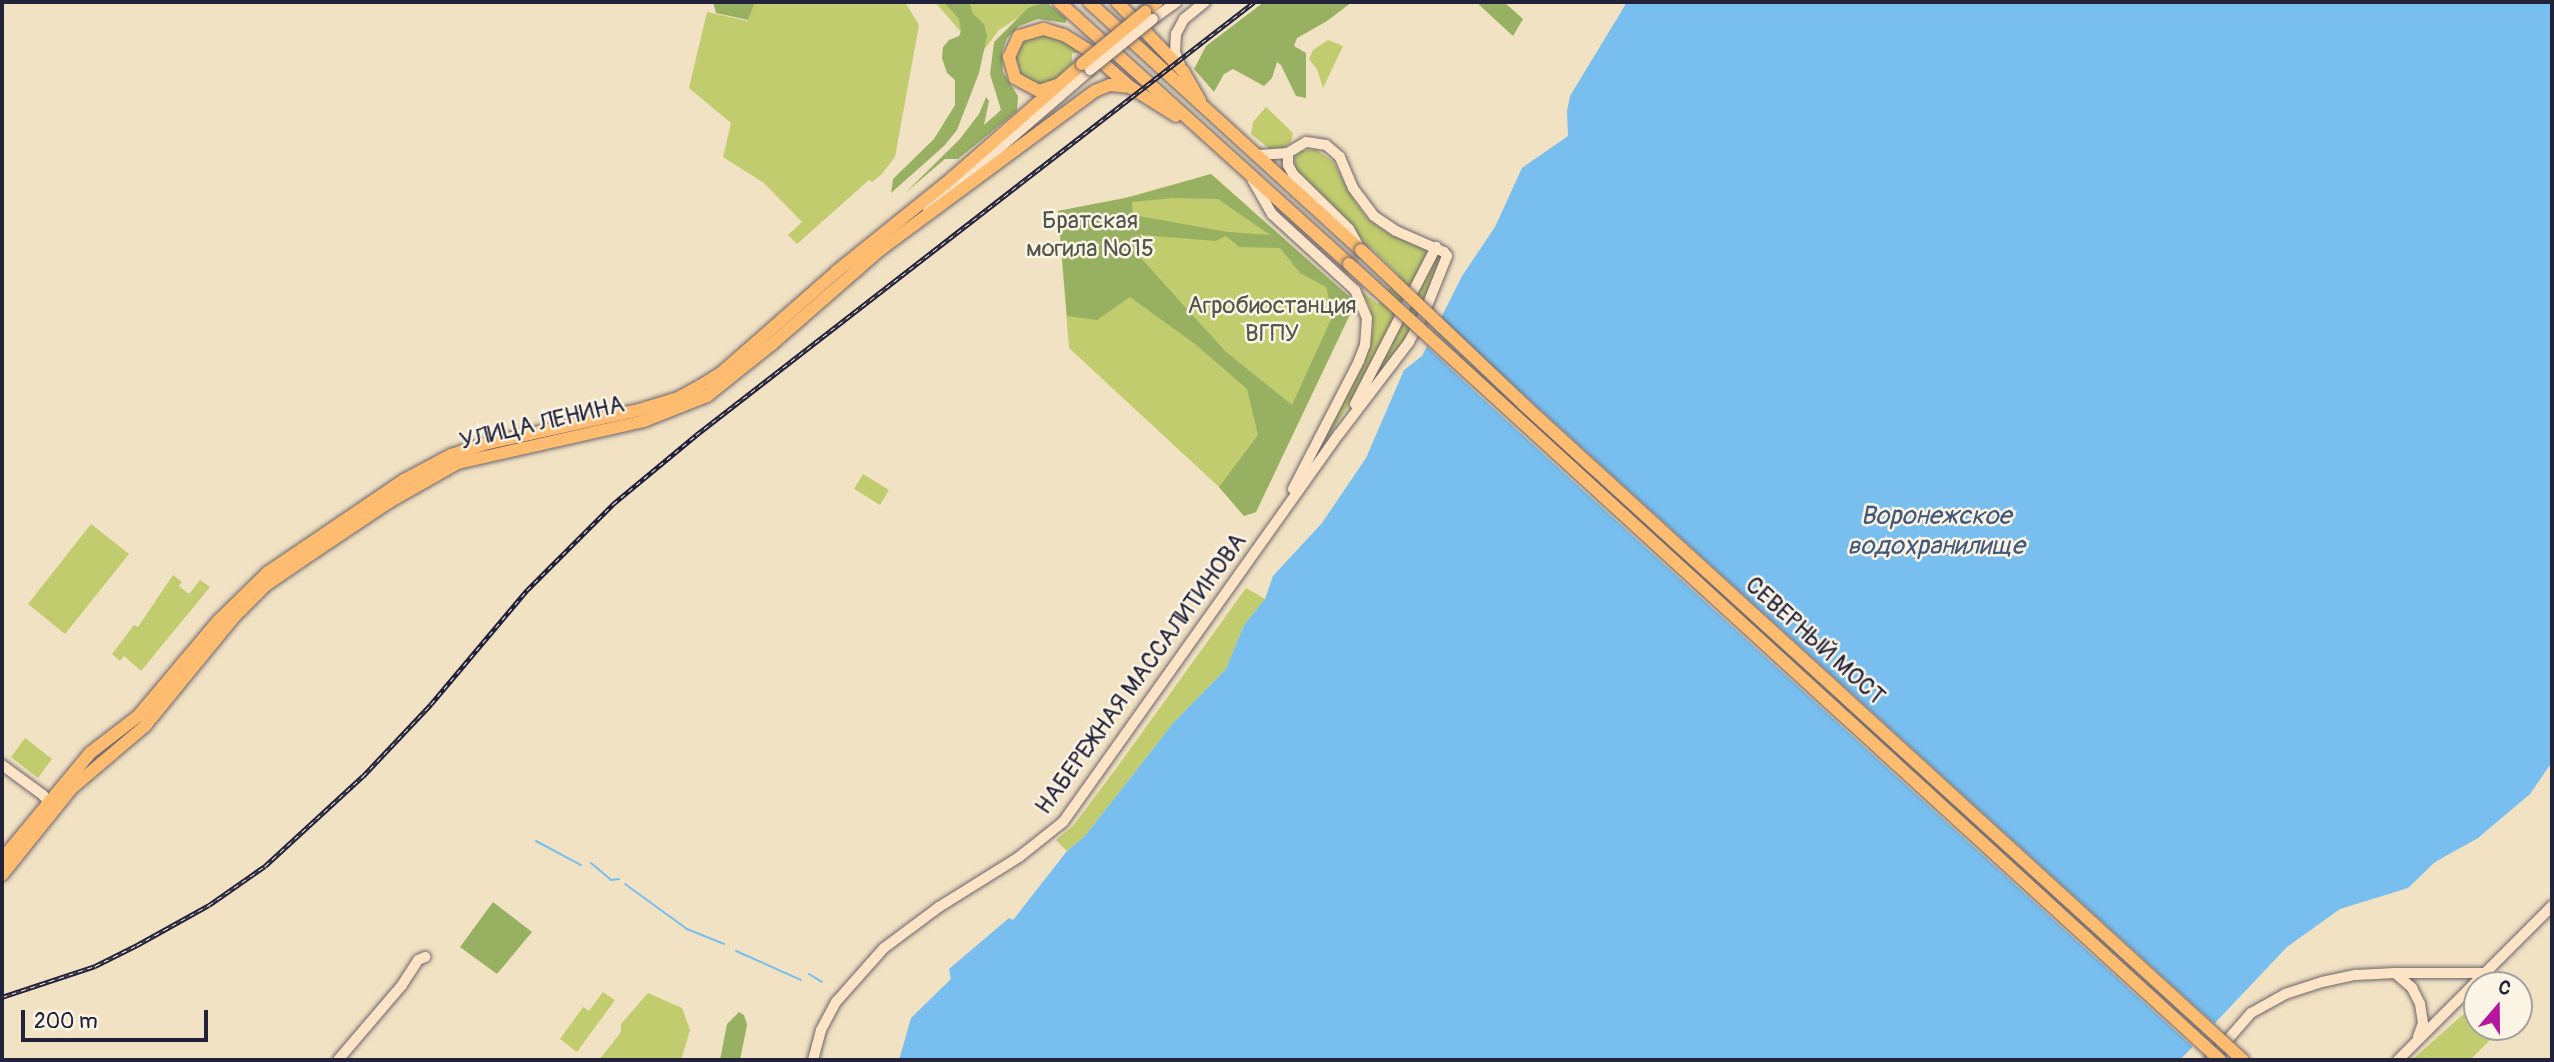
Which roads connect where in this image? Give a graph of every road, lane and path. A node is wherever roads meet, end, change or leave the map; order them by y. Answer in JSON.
{"nodes":[{"id":1,"x":1059,"y":2,"type":"edge"},
{"id":2,"x":1088,"y":2,"type":"edge"},
{"id":3,"x":1117,"y":2,"type":"edge"},
{"id":4,"x":1176,"y":2,"type":"edge"},
{"id":5,"x":1205,"y":2,"type":"edge"},
{"id":6,"x":1153,"y":8,"type":"edge"},
{"id":7,"x":1086,"y":67,"type":"junction"},
{"id":8,"x":1183,"y":71,"type":"junction"},
{"id":9,"x":1063,"y":82,"type":"junction"},
{"id":10,"x":1130,"y":87,"type":"junction"},
{"id":11,"x":1202,"y":105,"type":"junction"},
{"id":12,"x":1197,"y":128,"type":"junction"},
{"id":13,"x":1287,"y":153,"type":"junction"},
{"id":14,"x":1259,"y":155,"type":"junction"},
{"id":15,"x":1251,"y":177,"type":"junction"},
{"id":16,"x":906,"y":231,"type":"junction"},
{"id":17,"x":877,"y":247,"type":"junction"},
{"id":18,"x":1436,"y":247,"type":"junction"},
{"id":19,"x":1361,"y":250,"type":"junction"},
{"id":20,"x":1339,"y":434,"type":"junction"},
{"id":21,"x":1275,"y":524,"type":"junction"},
{"id":22,"x":2,"y":765,"type":"edge"},
{"id":23,"x":50,"y":806,"type":"junction"},
{"id":24,"x":2,"y":859,"type":"edge"},
{"id":25,"x":2,"y":875,"type":"edge"},
{"id":26,"x":2552,"y":906,"type":"edge"},
{"id":27,"x":425,"y":957,"type":"dead end"},
{"id":28,"x":2485,"y":971,"type":"edge"},
{"id":29,"x":2395,"y":973,"type":"junction"},
{"id":30,"x":2463,"y":973,"type":"edge"},
{"id":31,"x":2463,"y":993,"type":"edge"},
{"id":32,"x":2418,"y":1039,"type":"junction"},
{"id":33,"x":338,"y":1060,"type":"edge"},
{"id":34,"x":813,"y":1060,"type":"edge"},
{"id":35,"x":2210,"y":1060,"type":"edge"},
{"id":36,"x":2220,"y":1060,"type":"edge"},
{"id":37,"x":2244,"y":1060,"type":"edge"},
{"id":38,"x":2398,"y":1060,"type":"edge"}],
"edges":[{"from":1,"to":12,"type":"main road"},
{"from":2,"to":11,"type":"main road","name":"СЕВЕРНЫЙ МОСТ"},
{"from":3,"to":8,"type":"main road"},
{"from":4,"to":6,"type":"main road"},
{"from":5,"to":8,"type":"main road"},
{"from":6,"to":7,"type":"main road","bridge":true},
{"from":7,"to":9,"type":"main road","name":"УЛИЦА ЛЕНИНА"},
{"from":7,"to":16,"type":"main road","name":"УЛИЦА ЛЕНИНА"},
{"from":8,"to":11,"type":"main road"},
{"from":9,"to":10,"type":"main road"},
{"from":9,"to":17,"type":"main road","name":"УЛИЦА ЛЕНИНА"},
{"from":10,"to":12,"type":"main road"},
{"from":10,"to":16,"type":"main road"},
{"from":11,"to":14,"type":"main road","name":"СЕВЕРНЫЙ МОСТ"},
{"from":12,"to":15,"type":"main road","name":"СЕВЕРНЫЙ МОСТ"},
{"from":13,"to":14,"type":"main road"},
{"from":13,"to":18,"type":"main road"},
{"from":13,"to":19,"type":"main road"},
{"from":14,"to":19,"type":"main road","name":"СЕВЕРНЫЙ МОСТ"},
{"from":15,"to":21,"type":"main road"},
{"from":15,"to":36,"type":"main road","name":"СЕВЕРНЫЙ МОСТ","bridge":true},
{"from":16,"to":17,"type":"main road","name":"УЛИЦА ЛЕНИНА"},
{"from":17,"to":23,"type":"main road","name":"УЛИЦА ЛЕНИНА"},
{"from":18,"to":20,"type":"main road","name":"НАБЕРЕЖНАЯ МАССАЛИТИНОВА"},
{"from":18,"to":20,"type":"main road","name":"НАБЕРЕЖНАЯ МАССАЛИТИНОВА"},
{"from":19,"to":37,"type":"main road","name":"СЕВЕРНЫЙ МОСТ","bridge":true},
{"from":20,"to":21,"type":"main road","name":"НАБЕРЕЖНАЯ МАССАЛИТИНОВА"},
{"from":21,"to":34,"type":"main road","name":"НАБЕРЕЖНАЯ МАССАЛИТИНОВА"},
{"from":22,"to":23,"type":"main road"},
{"from":23,"to":24,"type":"main road","name":"УЛИЦА ЛЕНИНА"},
{"from":23,"to":25,"type":"main road","name":"УЛИЦА ЛЕНИНА"},
{"from":26,"to":28,"type":"main road"},
{"from":27,"to":33,"type":"main road"},
{"from":29,"to":30,"type":"main road"},
{"from":29,"to":32,"type":"main road"},
{"from":29,"to":35,"type":"main road"},
{"from":31,"to":32,"type":"main road"},
{"from":32,"to":38,"type":"main road"}]}
